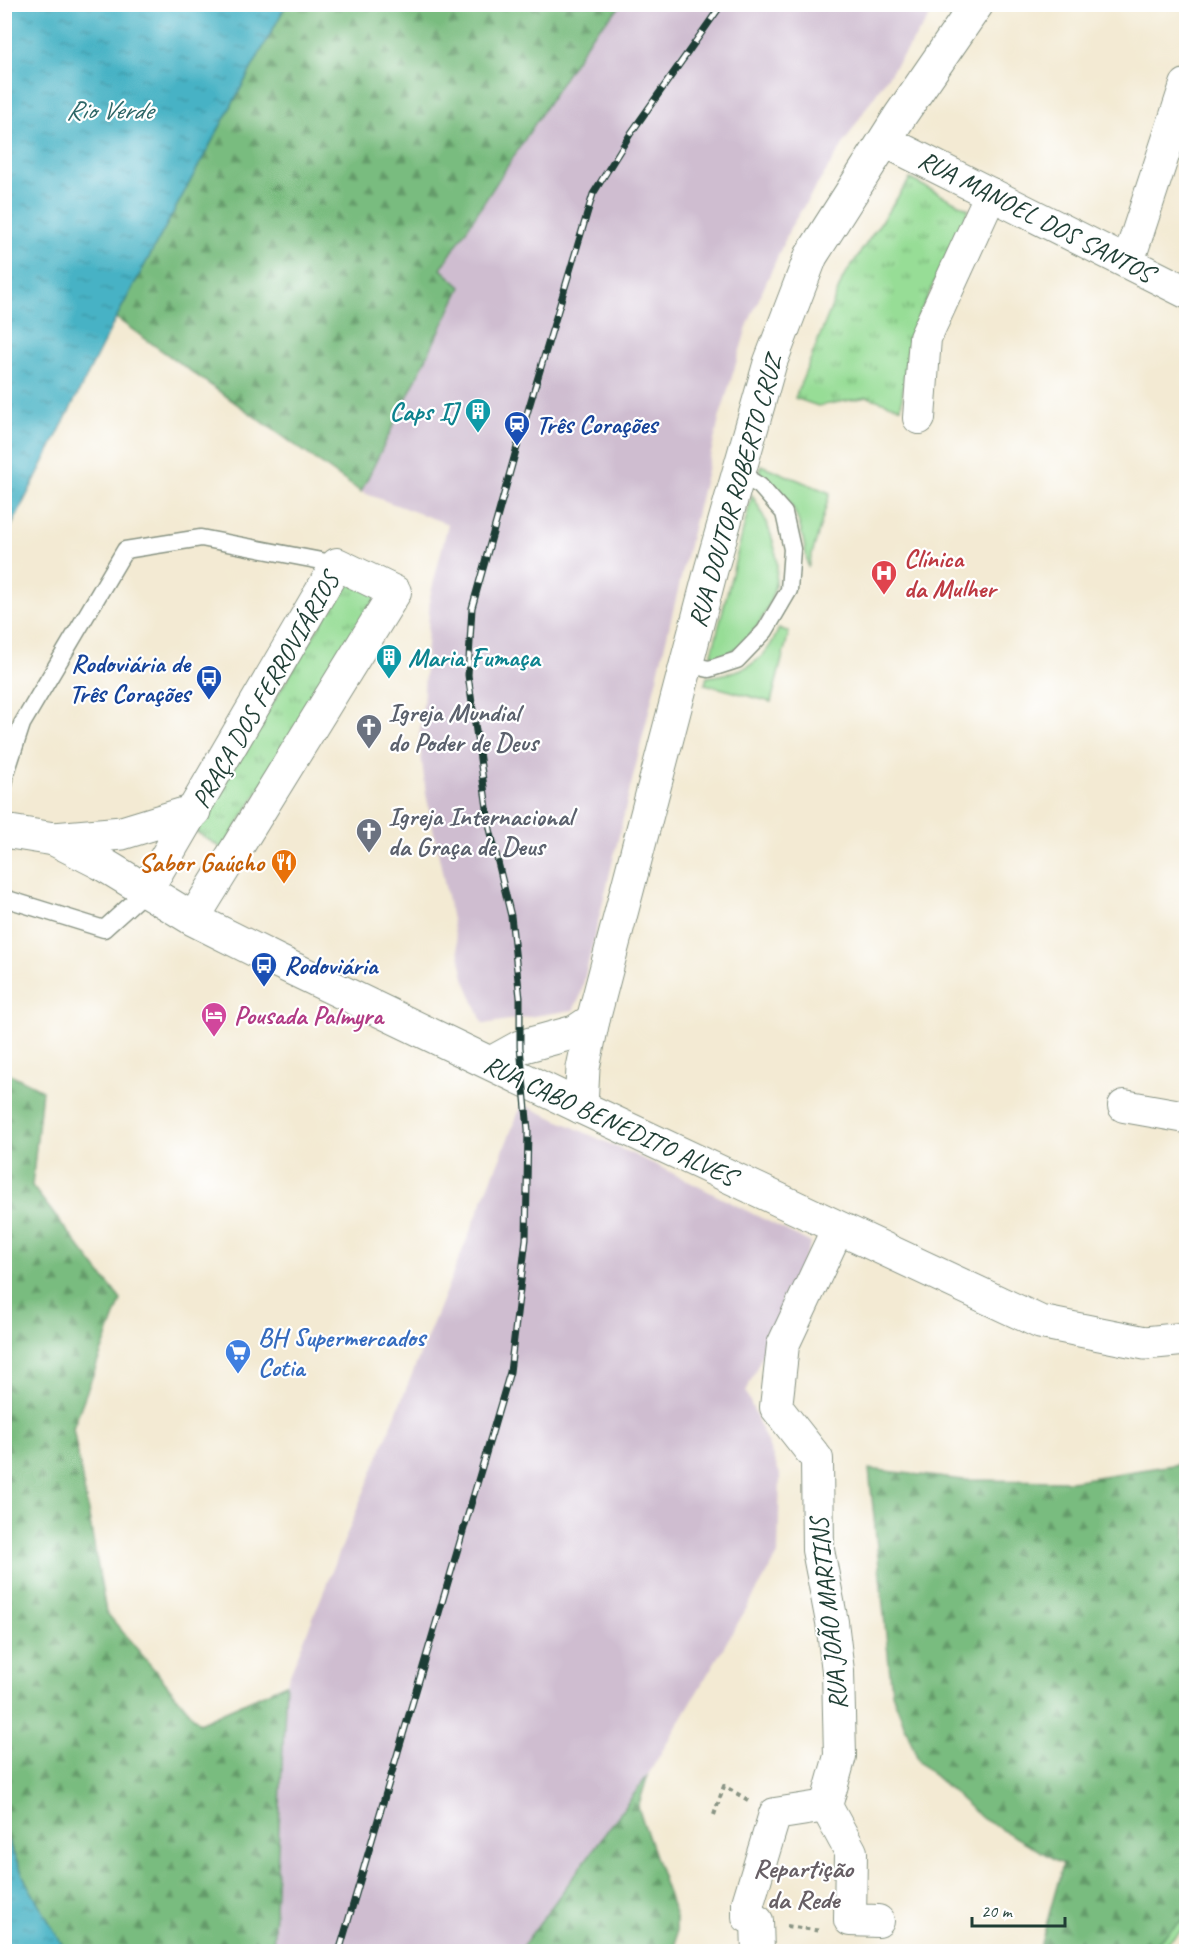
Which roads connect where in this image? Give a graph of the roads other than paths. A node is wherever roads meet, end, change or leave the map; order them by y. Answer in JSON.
{"nodes":[{"id":1,"x":977,"y":4,"type":"edge"},
{"id":2,"x":1186,"y":86,"type":"edge"},
{"id":3,"x":885,"y":141,"type":"junction"},
{"id":4,"x":991,"y":194,"type":"junction"},
{"id":5,"x":1128,"y":262,"type":"junction"},
{"id":6,"x":1186,"y":292,"type":"edge"},
{"id":7,"x":919,"y":418,"type":"dead end"},
{"id":8,"x":737,"y":472,"type":"junction"},
{"id":9,"x":337,"y":564,"type":"junction"},
{"id":10,"x":686,"y":664,"type":"junction"},
{"id":11,"x":4,"y":785,"type":"edge"},
{"id":12,"x":194,"y":812,"type":"junction"},
{"id":13,"x":28,"y":834,"type":"edge"},
{"id":14,"x":146,"y":891,"type":"junction"},
{"id":15,"x":4,"y":897,"type":"edge"},
{"id":16,"x":193,"y":919,"type":"junction"},
{"id":17,"x":592,"y":1020,"type":"junction"},
{"id":18,"x":547,"y":1040,"type":"junction"},
{"id":19,"x":490,"y":1063,"type":"junction"},
{"id":20,"x":569,"y":1101,"type":"junction"},
{"id":21,"x":1124,"y":1106,"type":"dead end"},
{"id":22,"x":1186,"y":1116,"type":"edge"},
{"id":23,"x":838,"y":1228,"type":"junction"},
{"id":24,"x":1186,"y":1339,"type":"edge"},
{"id":25,"x":826,"y":1806,"type":"junction"},
{"id":26,"x":864,"y":1920,"type":"road end"},
{"id":27,"x":758,"y":1936,"type":"edge"}],
"edges":[{"from":1,"to":3,"type":"main road","name":"RUA DOUTOR ROBERTO CRUZ"},
{"from":2,"to":5,"type":"street"},
{"from":3,"to":4,"type":"street","name":"RUA MANOEL DOS SANTOS"},
{"from":3,"to":8,"type":"main road","name":"RUA DOUTOR ROBERTO CRUZ"},
{"from":4,"to":5,"type":"street","name":"RUA MANOEL DOS SANTOS"},
{"from":4,"to":7,"type":"street"},
{"from":5,"to":6,"type":"street","name":"RUA MANOEL DOS SANTOS"},
{"from":8,"to":10,"type":"main road","name":"RUA DOUTOR ROBERTO CRUZ"},
{"from":8,"to":10,"type":"lane"},
{"from":9,"to":11,"type":"lane"},
{"from":9,"to":12,"type":"street","name":"PRAÇA DOS FERROVIÁRIOS"},
{"from":9,"to":16,"type":"street","name":"PRAÇA DOS FERROVIÁRIOS"},
{"from":10,"to":17,"type":"main road","name":"RUA DOUTOR ROBERTO CRUZ"},
{"from":12,"to":13,"type":"main road"},
{"from":12,"to":14,"type":"street","name":"PRAÇA DOS FERROVIÁRIOS"},
{"from":13,"to":14,"type":"main road","name":"RUA CABO BENEDITO ALVES"},
{"from":14,"to":15,"type":"lane"},
{"from":14,"to":16,"type":"main road","name":"RUA CABO BENEDITO ALVES"},
{"from":16,"to":19,"type":"main road","name":"RUA CABO BENEDITO ALVES"},
{"from":17,"to":18,"type":"main road"},
{"from":17,"to":20,"type":"main road","name":"RUA DOUTOR ROBERTO CRUZ"},
{"from":18,"to":19,"type":"main road"},
{"from":18,"to":20,"type":"main road"},
{"from":19,"to":20,"type":"main road","name":"RUA CABO BENEDITO ALVES"},
{"from":20,"to":23,"type":"main road","name":"RUA CABO BENEDITO ALVES"},
{"from":21,"to":22,"type":"street"},
{"from":23,"to":24,"type":"main road","name":"RUA CABO BENEDITO ALVES"},
{"from":23,"to":25,"type":"street","name":"RUA JOÃO MARTINS"},
{"from":25,"to":26,"type":"street"},
{"from":25,"to":27,"type":"street"}]}
